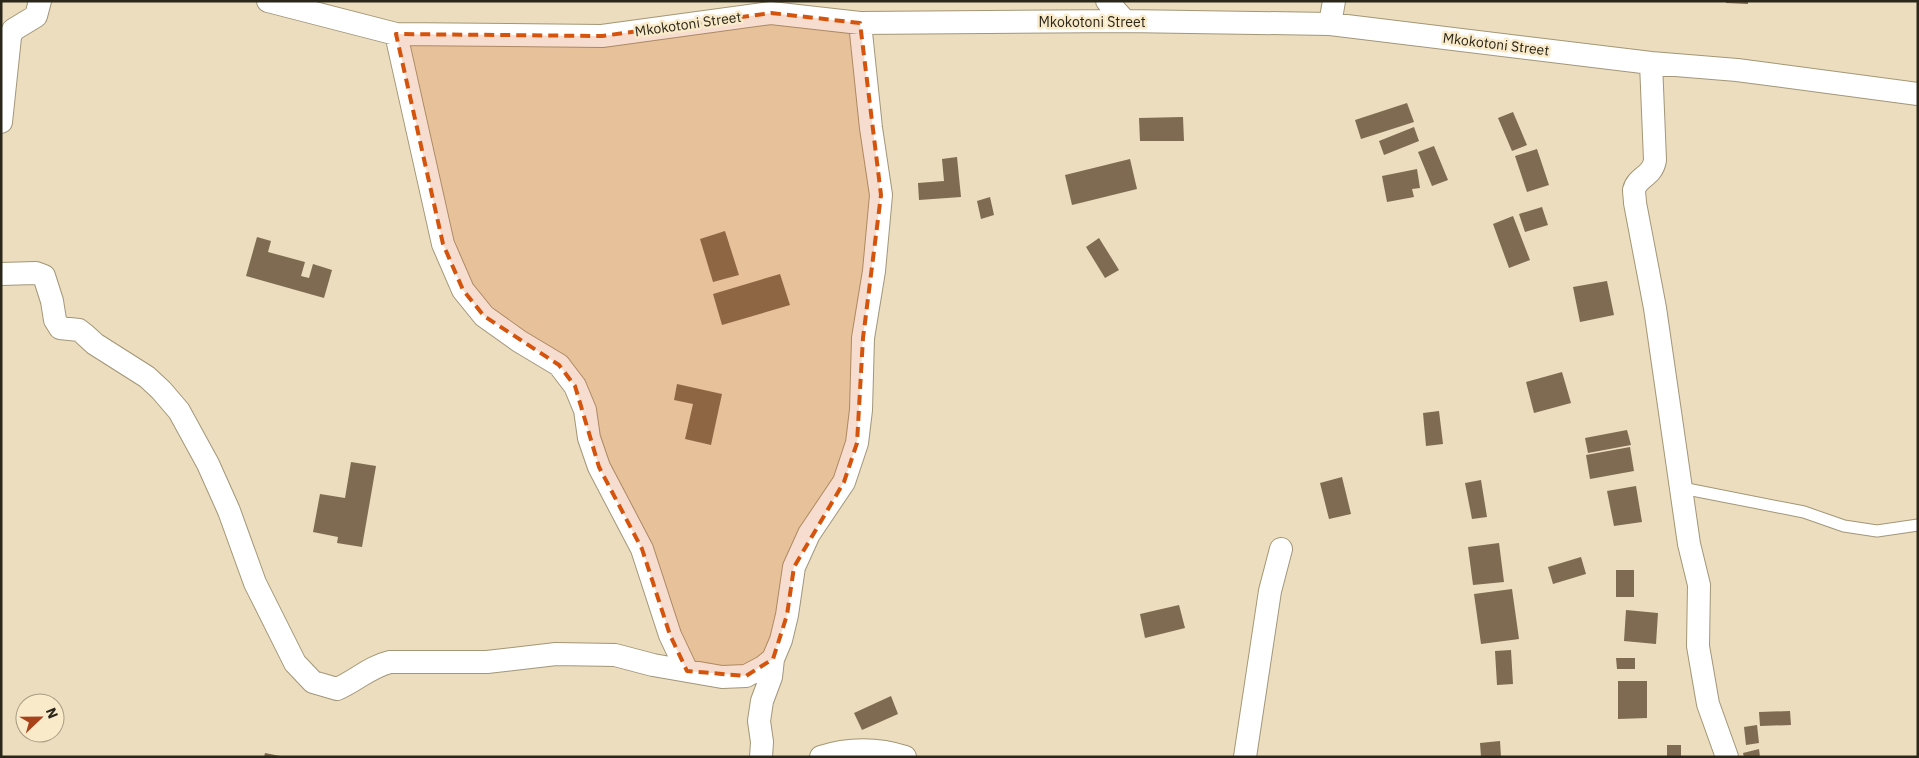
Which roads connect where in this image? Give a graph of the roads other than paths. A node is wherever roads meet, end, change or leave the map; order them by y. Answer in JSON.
{"nodes":[{"id":1,"x":40,"y":1,"type":"edge"},
{"id":2,"x":268,"y":1,"type":"edge"},
{"id":3,"x":1107,"y":1,"type":"edge"},
{"id":4,"x":1334,"y":1,"type":"edge"},
{"id":5,"x":1125,"y":21,"type":"junction"},
{"id":6,"x":860,"y":23,"type":"junction"},
{"id":7,"x":1330,"y":24,"type":"junction"},
{"id":8,"x":396,"y":34,"type":"junction"},
{"id":9,"x":1650,"y":63,"type":"junction"},
{"id":10,"x":1918,"y":94,"type":"edge"},
{"id":11,"x":1,"y":122,"type":"edge"},
{"id":12,"x":1,"y":274,"type":"edge"},
{"id":13,"x":1682,"y":488,"type":"junction"},
{"id":14,"x":1918,"y":525,"type":"edge"},
{"id":15,"x":1281,"y":549,"type":"dead end"},
{"id":16,"x":773,"y":659,"type":"junction"},
{"id":17,"x":687,"y":671,"type":"junction"},
{"id":18,"x":761,"y":757,"type":"edge"},
{"id":19,"x":821,"y":757,"type":"edge"},
{"id":20,"x":906,"y":757,"type":"edge"},
{"id":21,"x":1245,"y":757,"type":"edge"},
{"id":22,"x":1727,"y":757,"type":"edge"}],
"edges":[{"from":1,"to":11,"type":"street"},
{"from":2,"to":8,"type":"street","name":"Mkokotoni Street"},
{"from":3,"to":5,"type":"street"},
{"from":4,"to":7,"type":"street"},
{"from":5,"to":6,"type":"street","name":"Mkokotoni Street"},
{"from":5,"to":7,"type":"street","name":"Mkokotoni Street"},
{"from":6,"to":8,"type":"street","name":"Mkokotoni Street"},
{"from":6,"to":16,"type":"street"},
{"from":7,"to":9,"type":"street","name":"Mkokotoni Street"},
{"from":8,"to":17,"type":"street"},
{"from":9,"to":10,"type":"street","name":"Mkokotoni Street"},
{"from":9,"to":13,"type":"street"},
{"from":12,"to":17,"type":"street"},
{"from":13,"to":14,"type":"lane"},
{"from":13,"to":22,"type":"street"},
{"from":15,"to":21,"type":"street"},
{"from":16,"to":17,"type":"street"},
{"from":16,"to":18,"type":"street"},
{"from":19,"to":20,"type":"street"}]}
